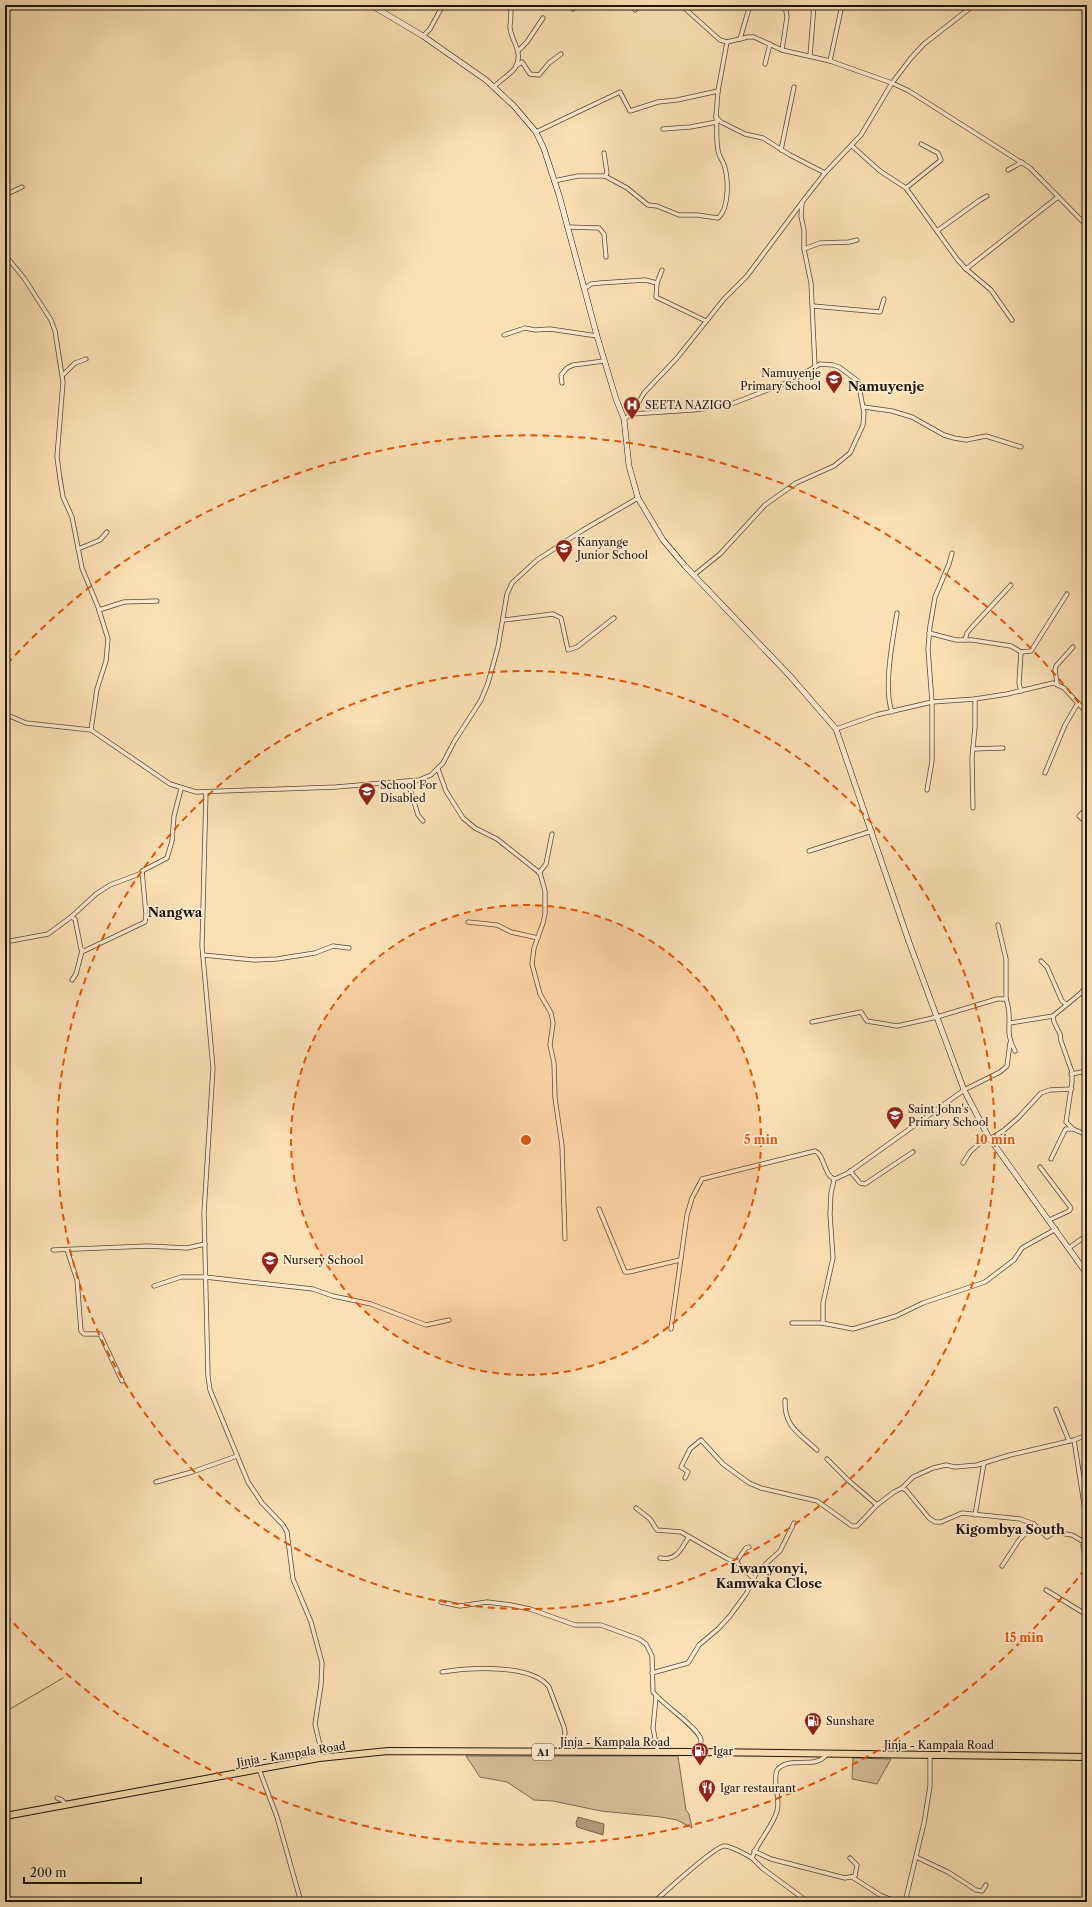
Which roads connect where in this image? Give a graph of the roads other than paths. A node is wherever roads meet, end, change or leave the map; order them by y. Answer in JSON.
{"nodes":[{"id":1,"x":371,"y":5,"type":"edge"},
{"id":2,"x":443,"y":5,"type":"edge"},
{"id":3,"x":510,"y":5,"type":"edge"},
{"id":4,"x":577,"y":5,"type":"edge"},
{"id":5,"x":640,"y":5,"type":"edge"},
{"id":6,"x":680,"y":5,"type":"edge"},
{"id":7,"x":750,"y":5,"type":"edge"},
{"id":8,"x":785,"y":5,"type":"edge"},
{"id":9,"x":814,"y":5,"type":"edge"},
{"id":10,"x":842,"y":5,"type":"edge"},
{"id":11,"x":974,"y":5,"type":"edge"},
{"id":12,"x":573,"y":9,"type":"dead end"},
{"id":13,"x":635,"y":10,"type":"dead end"},
{"id":14,"x":543,"y":18,"type":"dead end"},
{"id":15,"x":424,"y":36,"type":"junction"},
{"id":16,"x":740,"y":38,"type":"junction"},
{"id":17,"x":727,"y":42,"type":"junction"},
{"id":18,"x":770,"y":44,"type":"junction"},
{"id":19,"x":782,"y":50,"type":"junction"},
{"id":20,"x":518,"y":51,"type":"junction"},
{"id":21,"x":561,"y":54,"type":"dead end"},
{"id":22,"x":810,"y":56,"type":"junction"},
{"id":23,"x":830,"y":61,"type":"junction"},
{"id":24,"x":765,"y":64,"type":"dead end"},
{"id":25,"x":516,"y":67,"type":"junction"},
{"id":26,"x":892,"y":83,"type":"junction"},
{"id":27,"x":794,"y":86,"type":"dead end"},
{"id":28,"x":494,"y":87,"type":"junction"},
{"id":29,"x":718,"y":91,"type":"junction"},
{"id":30,"x":716,"y":117,"type":"junction"},
{"id":31,"x":717,"y":122,"type":"junction"},
{"id":32,"x":663,"y":129,"type":"dead end"},
{"id":33,"x":536,"y":132,"type":"junction"},
{"id":34,"x":920,"y":144,"type":"dead end"},
{"id":35,"x":852,"y":146,"type":"junction"},
{"id":36,"x":781,"y":150,"type":"junction"},
{"id":37,"x":604,"y":153,"type":"dead end"},
{"id":38,"x":1022,"y":162,"type":"junction"},
{"id":39,"x":1008,"y":170,"type":"dead end"},
{"id":40,"x":826,"y":173,"type":"junction"},
{"id":41,"x":605,"y":176,"type":"junction"},
{"id":42,"x":554,"y":181,"type":"junction"},
{"id":43,"x":22,"y":187,"type":"dead end"},
{"id":44,"x":906,"y":188,"type":"junction"},
{"id":45,"x":5,"y":195,"type":"edge"},
{"id":46,"x":987,"y":196,"type":"dead end"},
{"id":47,"x":1058,"y":197,"type":"junction"},
{"id":48,"x":803,"y":201,"type":"junction"},
{"id":49,"x":567,"y":226,"type":"junction"},
{"id":50,"x":1087,"y":226,"type":"edge"},
{"id":51,"x":937,"y":231,"type":"junction"},
{"id":52,"x":857,"y":240,"type":"dead end"},
{"id":53,"x":804,"y":249,"type":"junction"},
{"id":54,"x":5,"y":255,"type":"edge"},
{"id":55,"x":606,"y":257,"type":"dead end"},
{"id":56,"x":966,"y":269,"type":"junction"},
{"id":57,"x":662,"y":270,"type":"dead end"},
{"id":58,"x":657,"y":283,"type":"junction"},
{"id":59,"x":584,"y":290,"type":"junction"},
{"id":60,"x":884,"y":299,"type":"dead end"},
{"id":61,"x":813,"y":306,"type":"junction"},
{"id":62,"x":1012,"y":320,"type":"dead end"},
{"id":63,"x":706,"y":321,"type":"junction"},
{"id":64,"x":504,"y":335,"type":"dead end"},
{"id":65,"x":597,"y":336,"type":"junction"},
{"id":66,"x":86,"y":359,"type":"dead end"},
{"id":67,"x":604,"y":361,"type":"junction"},
{"id":68,"x":815,"y":366,"type":"junction"},
{"id":69,"x":63,"y":375,"type":"junction"},
{"id":70,"x":562,"y":383,"type":"dead end"},
{"id":71,"x":864,"y":407,"type":"junction"},
{"id":72,"x":632,"y":414,"type":"junction"},
{"id":73,"x":624,"y":419,"type":"junction"},
{"id":74,"x":1020,"y":447,"type":"dead end"},
{"id":75,"x":638,"y":498,"type":"junction"},
{"id":76,"x":107,"y":532,"type":"dead end"},
{"id":77,"x":78,"y":549,"type":"junction"},
{"id":78,"x":952,"y":553,"type":"dead end"},
{"id":79,"x":694,"y":575,"type":"junction"},
{"id":80,"x":1011,"y":585,"type":"dead end"},
{"id":81,"x":1067,"y":594,"type":"dead end"},
{"id":82,"x":157,"y":602,"type":"dead end"},
{"id":83,"x":99,"y":610,"type":"junction"},
{"id":84,"x":897,"y":613,"type":"dead end"},
{"id":85,"x":614,"y":618,"type":"dead end"},
{"id":86,"x":503,"y":620,"type":"junction"},
{"id":87,"x":929,"y":633,"type":"junction"},
{"id":88,"x":965,"y":640,"type":"junction"},
{"id":89,"x":1073,"y":647,"type":"dead end"},
{"id":90,"x":1021,"y":652,"type":"junction"},
{"id":91,"x":1057,"y":683,"type":"junction"},
{"id":92,"x":1021,"y":691,"type":"junction"},
{"id":93,"x":975,"y":699,"type":"junction"},
{"id":94,"x":932,"y":702,"type":"junction"},
{"id":95,"x":1078,"y":703,"type":"junction"},
{"id":96,"x":892,"y":712,"type":"junction"},
{"id":97,"x":1087,"y":713,"type":"edge"},
{"id":98,"x":5,"y":714,"type":"edge"},
{"id":99,"x":836,"y":729,"type":"junction"},
{"id":100,"x":91,"y":730,"type":"junction"},
{"id":101,"x":1003,"y":748,"type":"dead end"},
{"id":102,"x":973,"y":749,"type":"junction"},
{"id":103,"x":438,"y":769,"type":"junction"},
{"id":104,"x":1045,"y":773,"type":"dead end"},
{"id":105,"x":408,"y":782,"type":"junction"},
{"id":106,"x":181,"y":789,"type":"junction"},
{"id":107,"x":927,"y":790,"type":"dead end"},
{"id":108,"x":206,"y":792,"type":"junction"},
{"id":109,"x":974,"y":808,"type":"dead end"},
{"id":110,"x":1087,"y":808,"type":"edge"},
{"id":111,"x":423,"y":821,"type":"dead end"},
{"id":112,"x":1087,"y":823,"type":"edge"},
{"id":113,"x":872,"y":831,"type":"junction"},
{"id":114,"x":552,"y":834,"type":"dead end"},
{"id":115,"x":809,"y":851,"type":"dead end"},
{"id":116,"x":142,"y":873,"type":"junction"},
{"id":117,"x":539,"y":873,"type":"junction"},
{"id":118,"x":71,"y":917,"type":"junction"},
{"id":119,"x":468,"y":922,"type":"dead end"},
{"id":120,"x":998,"y":925,"type":"dead end"},
{"id":121,"x":538,"y":938,"type":"junction"},
{"id":122,"x":5,"y":942,"type":"edge"},
{"id":123,"x":349,"y":948,"type":"dead end"},
{"id":124,"x":82,"y":951,"type":"junction"},
{"id":125,"x":203,"y":955,"type":"junction"},
{"id":126,"x":1041,"y":961,"type":"dead end"},
{"id":127,"x":72,"y":980,"type":"dead end"},
{"id":128,"x":1087,"y":984,"type":"edge"},
{"id":129,"x":1006,"y":999,"type":"junction"},
{"id":130,"x":1066,"y":1004,"type":"junction"},
{"id":131,"x":1053,"y":1016,"type":"junction"},
{"id":132,"x":937,"y":1017,"type":"junction"},
{"id":133,"x":812,"y":1022,"type":"dead end"},
{"id":134,"x":1010,"y":1023,"type":"junction"},
{"id":135,"x":1010,"y":1043,"type":"junction"},
{"id":136,"x":1015,"y":1051,"type":"dead end"},
{"id":137,"x":1087,"y":1071,"type":"edge"},
{"id":138,"x":1071,"y":1074,"type":"junction"},
{"id":139,"x":1072,"y":1089,"type":"junction"},
{"id":140,"x":964,"y":1090,"type":"junction"},
{"id":141,"x":1073,"y":1129,"type":"junction"},
{"id":142,"x":1087,"y":1135,"type":"edge"},
{"id":143,"x":990,"y":1139,"type":"junction"},
{"id":144,"x":913,"y":1152,"type":"dead end"},
{"id":145,"x":1051,"y":1160,"type":"dead end"},
{"id":146,"x":963,"y":1162,"type":"dead end"},
{"id":147,"x":1040,"y":1167,"type":"dead end"},
{"id":148,"x":850,"y":1171,"type":"junction"},
{"id":149,"x":834,"y":1180,"type":"junction"},
{"id":150,"x":599,"y":1209,"type":"dead end"},
{"id":151,"x":1049,"y":1220,"type":"junction"},
{"id":152,"x":1056,"y":1229,"type":"junction"},
{"id":153,"x":1087,"y":1235,"type":"edge"},
{"id":154,"x":565,"y":1239,"type":"dead end"},
{"id":155,"x":205,"y":1244,"type":"junction"},
{"id":156,"x":1069,"y":1248,"type":"junction"},
{"id":157,"x":53,"y":1250,"type":"dead end"},
{"id":158,"x":68,"y":1250,"type":"junction"},
{"id":159,"x":680,"y":1260,"type":"junction"},
{"id":160,"x":1087,"y":1274,"type":"edge"},
{"id":161,"x":205,"y":1277,"type":"junction"},
{"id":162,"x":154,"y":1286,"type":"dead end"},
{"id":163,"x":449,"y":1320,"type":"dead end"},
{"id":164,"x":792,"y":1323,"type":"dead end"},
{"id":165,"x":823,"y":1323,"type":"junction"},
{"id":166,"x":671,"y":1329,"type":"dead end"},
{"id":167,"x":122,"y":1381,"type":"dead end"},
{"id":168,"x":785,"y":1400,"type":"dead end"},
{"id":169,"x":1056,"y":1409,"type":"dead end"},
{"id":170,"x":1087,"y":1435,"type":"edge"},
{"id":171,"x":1074,"y":1440,"type":"junction"},
{"id":172,"x":1069,"y":1441,"type":"junction"},
{"id":173,"x":817,"y":1450,"type":"dead end"},
{"id":174,"x":237,"y":1456,"type":"junction"},
{"id":175,"x":827,"y":1459,"type":"dead end"},
{"id":176,"x":984,"y":1463,"type":"junction"},
{"id":177,"x":685,"y":1478,"type":"dead end"},
{"id":178,"x":156,"y":1482,"type":"dead end"},
{"id":179,"x":902,"y":1488,"type":"junction"},
{"id":180,"x":877,"y":1505,"type":"junction"},
{"id":181,"x":1086,"y":1507,"type":"edge"},
{"id":182,"x":636,"y":1508,"type":"dead end"},
{"id":183,"x":975,"y":1515,"type":"junction"},
{"id":184,"x":794,"y":1523,"type":"dead end"},
{"id":185,"x":1087,"y":1523,"type":"edge"},
{"id":186,"x":1034,"y":1524,"type":"junction"},
{"id":187,"x":1087,"y":1529,"type":"edge"},
{"id":188,"x":688,"y":1538,"type":"junction"},
{"id":189,"x":1084,"y":1542,"type":"junction"},
{"id":190,"x":749,"y":1547,"type":"dead end"},
{"id":191,"x":660,"y":1558,"type":"dead end"},
{"id":192,"x":736,"y":1562,"type":"junction"},
{"id":193,"x":1002,"y":1566,"type":"dead end"},
{"id":194,"x":1087,"y":1570,"type":"edge"},
{"id":195,"x":753,"y":1578,"type":"junction"},
{"id":196,"x":1046,"y":1590,"type":"dead end"},
{"id":197,"x":441,"y":1602,"type":"dead end"},
{"id":198,"x":1087,"y":1615,"type":"edge"},
{"id":199,"x":442,"y":1672,"type":"dead end"},
{"id":200,"x":652,"y":1673,"type":"junction"},
{"id":201,"x":656,"y":1697,"type":"junction"},
{"id":202,"x":561,"y":1752,"type":"junction"},
{"id":203,"x":698,"y":1752,"type":"junction"},
{"id":204,"x":658,"y":1753,"type":"junction"},
{"id":205,"x":826,"y":1755,"type":"junction"},
{"id":206,"x":930,"y":1755,"type":"junction"},
{"id":207,"x":1087,"y":1757,"type":"edge"},
{"id":208,"x":319,"y":1758,"type":"junction"},
{"id":209,"x":259,"y":1769,"type":"junction"},
{"id":210,"x":57,"y":1798,"type":"dead end"},
{"id":211,"x":66,"y":1805,"type":"junction"},
{"id":212,"x":5,"y":1816,"type":"edge"},
{"id":213,"x":754,"y":1851,"type":"junction"},
{"id":214,"x":916,"y":1857,"type":"junction"},
{"id":215,"x":752,"y":1858,"type":"junction"},
{"id":216,"x":850,"y":1858,"type":"dead end"},
{"id":217,"x":852,"y":1878,"type":"junction"},
{"id":218,"x":986,"y":1885,"type":"dead end"},
{"id":219,"x":301,"y":1902,"type":"edge"},
{"id":220,"x":654,"y":1902,"type":"edge"},
{"id":221,"x":808,"y":1902,"type":"edge"},
{"id":222,"x":897,"y":1902,"type":"edge"},
{"id":223,"x":905,"y":1902,"type":"edge"}],
"edges":[{"from":1,"to":15,"type":"street"},
{"from":2,"to":15,"type":"street"},
{"from":3,"to":20,"type":"street"},
{"from":4,"to":12,"type":"street"},
{"from":5,"to":13,"type":"street"},
{"from":6,"to":17,"type":"street"},
{"from":7,"to":16,"type":"street"},
{"from":8,"to":19,"type":"street"},
{"from":9,"to":22,"type":"street"},
{"from":10,"to":23,"type":"street"},
{"from":11,"to":26,"type":"street"},
{"from":14,"to":20,"type":"street"},
{"from":15,"to":28,"type":"street"},
{"from":16,"to":17,"type":"street"},
{"from":16,"to":18,"type":"street"},
{"from":17,"to":29,"type":"street"},
{"from":18,"to":19,"type":"street"},
{"from":18,"to":24,"type":"street"},
{"from":19,"to":22,"type":"street"},
{"from":20,"to":25,"type":"street"},
{"from":21,"to":25,"type":"street"},
{"from":22,"to":23,"type":"street"},
{"from":23,"to":26,"type":"street"},
{"from":25,"to":28,"type":"street"},
{"from":26,"to":35,"type":"street"},
{"from":26,"to":38,"type":"street"},
{"from":27,"to":36,"type":"street"},
{"from":28,"to":33,"type":"street"},
{"from":29,"to":30,"type":"street"},
{"from":29,"to":33,"type":"street"},
{"from":30,"to":31,"type":"street"},
{"from":30,"to":36,"type":"street"},
{"from":31,"to":32,"type":"street"},
{"from":31,"to":41,"type":"street"},
{"from":33,"to":42,"type":"street"},
{"from":34,"to":44,"type":"street"},
{"from":35,"to":40,"type":"street"},
{"from":35,"to":44,"type":"street"},
{"from":36,"to":40,"type":"street"},
{"from":37,"to":41,"type":"street"},
{"from":38,"to":39,"type":"street"},
{"from":38,"to":47,"type":"street"},
{"from":40,"to":48,"type":"street"},
{"from":41,"to":42,"type":"street"},
{"from":42,"to":49,"type":"street"},
{"from":43,"to":45,"type":"street"},
{"from":44,"to":51,"type":"street"},
{"from":46,"to":51,"type":"street"},
{"from":47,"to":50,"type":"street"},
{"from":47,"to":56,"type":"street"},
{"from":48,"to":53,"type":"street"},
{"from":48,"to":63,"type":"street"},
{"from":49,"to":55,"type":"street"},
{"from":49,"to":59,"type":"street"},
{"from":51,"to":56,"type":"street"},
{"from":52,"to":53,"type":"street"},
{"from":53,"to":61,"type":"street"},
{"from":54,"to":69,"type":"street"},
{"from":56,"to":62,"type":"street"},
{"from":57,"to":58,"type":"street"},
{"from":58,"to":59,"type":"street"},
{"from":58,"to":63,"type":"street"},
{"from":59,"to":65,"type":"street"},
{"from":60,"to":61,"type":"street"},
{"from":61,"to":68,"type":"street"},
{"from":63,"to":72,"type":"street"},
{"from":64,"to":65,"type":"street"},
{"from":65,"to":67,"type":"street"},
{"from":66,"to":69,"type":"street"},
{"from":67,"to":70,"type":"street"},
{"from":67,"to":73,"type":"street"},
{"from":68,"to":71,"type":"street"},
{"from":68,"to":72,"type":"street"},
{"from":69,"to":77,"type":"street"},
{"from":71,"to":74,"type":"street"},
{"from":71,"to":79,"type":"street"},
{"from":72,"to":73,"type":"street"},
{"from":73,"to":75,"type":"street"},
{"from":75,"to":79,"type":"street"},
{"from":75,"to":86,"type":"street"},
{"from":76,"to":77,"type":"street"},
{"from":77,"to":83,"type":"street"},
{"from":78,"to":87,"type":"street"},
{"from":79,"to":99,"type":"street"},
{"from":80,"to":88,"type":"street"},
{"from":81,"to":90,"type":"street"},
{"from":82,"to":83,"type":"street"},
{"from":83,"to":100,"type":"street"},
{"from":84,"to":96,"type":"street"},
{"from":85,"to":86,"type":"street"},
{"from":86,"to":103,"type":"street"},
{"from":87,"to":88,"type":"street"},
{"from":87,"to":94,"type":"street"},
{"from":88,"to":90,"type":"street"},
{"from":89,"to":91,"type":"street"},
{"from":90,"to":92,"type":"street"},
{"from":91,"to":92,"type":"street"},
{"from":91,"to":95,"type":"street"},
{"from":92,"to":93,"type":"street"},
{"from":93,"to":94,"type":"street"},
{"from":93,"to":102,"type":"street"},
{"from":94,"to":96,"type":"street"},
{"from":94,"to":107,"type":"street"},
{"from":95,"to":97,"type":"street"},
{"from":95,"to":104,"type":"street"},
{"from":96,"to":99,"type":"street"},
{"from":98,"to":100,"type":"street"},
{"from":99,"to":113,"type":"street"},
{"from":100,"to":106,"type":"street"},
{"from":101,"to":102,"type":"street"},
{"from":102,"to":109,"type":"street"},
{"from":103,"to":105,"type":"street"},
{"from":103,"to":117,"type":"street"},
{"from":105,"to":108,"type":"street"},
{"from":105,"to":111,"type":"street"},
{"from":106,"to":108,"type":"street"},
{"from":106,"to":116,"type":"street"},
{"from":108,"to":125,"type":"street"},
{"from":110,"to":112,"type":"street"},
{"from":113,"to":115,"type":"street"},
{"from":113,"to":132,"type":"street"},
{"from":114,"to":117,"type":"street"},
{"from":116,"to":118,"type":"street"},
{"from":116,"to":124,"type":"street"},
{"from":117,"to":121,"type":"street"},
{"from":118,"to":122,"type":"street"},
{"from":118,"to":124,"type":"street"},
{"from":119,"to":121,"type":"street"},
{"from":120,"to":129,"type":"street"},
{"from":121,"to":154,"type":"street"},
{"from":123,"to":125,"type":"street"},
{"from":124,"to":127,"type":"street"},
{"from":125,"to":155,"type":"street"},
{"from":126,"to":130,"type":"street"},
{"from":128,"to":130,"type":"street"},
{"from":129,"to":132,"type":"street"},
{"from":129,"to":134,"type":"street"},
{"from":130,"to":131,"type":"street"},
{"from":131,"to":134,"type":"street"},
{"from":131,"to":138,"type":"street"},
{"from":132,"to":133,"type":"street"},
{"from":132,"to":140,"type":"street"},
{"from":134,"to":135,"type":"street"},
{"from":135,"to":136,"type":"street"},
{"from":135,"to":140,"type":"street"},
{"from":137,"to":138,"type":"street"},
{"from":138,"to":139,"type":"street"},
{"from":139,"to":141,"type":"street"},
{"from":139,"to":143,"type":"street"},
{"from":140,"to":143,"type":"street"},
{"from":140,"to":148,"type":"street"},
{"from":141,"to":142,"type":"street"},
{"from":141,"to":145,"type":"street"},
{"from":143,"to":146,"type":"street"},
{"from":143,"to":151,"type":"street"},
{"from":144,"to":148,"type":"street"},
{"from":147,"to":151,"type":"street"},
{"from":148,"to":149,"type":"street"},
{"from":149,"to":159,"type":"street"},
{"from":149,"to":165,"type":"street"},
{"from":150,"to":159,"type":"street"},
{"from":151,"to":152,"type":"street"},
{"from":152,"to":156,"type":"street"},
{"from":152,"to":165,"type":"street"},
{"from":153,"to":156,"type":"street"},
{"from":155,"to":158,"type":"street"},
{"from":155,"to":161,"type":"street"},
{"from":156,"to":160,"type":"street"},
{"from":157,"to":158,"type":"street"},
{"from":158,"to":167,"type":"street"},
{"from":159,"to":166,"type":"street"},
{"from":161,"to":162,"type":"street"},
{"from":161,"to":163,"type":"street"},
{"from":161,"to":174,"type":"street"},
{"from":164,"to":165,"type":"street"},
{"from":168,"to":173,"type":"street"},
{"from":169,"to":172,"type":"street"},
{"from":170,"to":171,"type":"street"},
{"from":171,"to":172,"type":"street"},
{"from":171,"to":181,"type":"street"},
{"from":172,"to":176,"type":"street"},
{"from":174,"to":178,"type":"street"},
{"from":174,"to":208,"type":"street"},
{"from":175,"to":180,"type":"street"},
{"from":176,"to":179,"type":"street"},
{"from":176,"to":183,"type":"street"},
{"from":177,"to":180,"type":"street"},
{"from":179,"to":180,"type":"street"},
{"from":179,"to":183,"type":"street"},
{"from":181,"to":185,"type":"street"},
{"from":182,"to":188,"type":"street"},
{"from":183,"to":186,"type":"street"},
{"from":184,"to":195,"type":"street"},
{"from":186,"to":189,"type":"street"},
{"from":186,"to":193,"type":"street"},
{"from":187,"to":189,"type":"street"},
{"from":188,"to":191,"type":"street"},
{"from":188,"to":192,"type":"street"},
{"from":189,"to":194,"type":"street"},
{"from":190,"to":192,"type":"street"},
{"from":192,"to":195,"type":"street"},
{"from":195,"to":200,"type":"street"},
{"from":196,"to":198,"type":"street"},
{"from":197,"to":200,"type":"street"},
{"from":199,"to":202,"type":"street"},
{"from":200,"to":201,"type":"street"},
{"from":201,"to":203,"type":"street"},
{"from":201,"to":204,"type":"street"},
{"from":202,"to":204,"type":"highway","name":"Jinja - Kampala Road","number":"A1"},
{"from":202,"to":208,"type":"highway","name":"Jinja - Kampala Road","number":"A1"},
{"from":203,"to":204,"type":"highway","name":"Jinja - Kampala Road","number":"A1"},
{"from":203,"to":205,"type":"highway","name":"Jinja - Kampala Road","number":"A1"},
{"from":205,"to":206,"type":"highway","name":"Jinja - Kampala Road","number":"A1"},
{"from":205,"to":213,"type":"street"},
{"from":206,"to":207,"type":"highway","name":"Jinja - Kampala Road","number":"A1"},
{"from":206,"to":214,"type":"street"},
{"from":208,"to":209,"type":"highway","name":"Jinja - Kampala Road","number":"A1"},
{"from":209,"to":211,"type":"highway","name":"Jinja - Kampala Road","number":"A1"},
{"from":209,"to":219,"type":"street"},
{"from":210,"to":211,"type":"street"},
{"from":211,"to":212,"type":"highway","name":"Jinja - Kampala Road","number":"A1"},
{"from":213,"to":215,"type":"street"},
{"from":213,"to":217,"type":"street"},
{"from":214,"to":218,"type":"street"},
{"from":214,"to":223,"type":"street"},
{"from":215,"to":220,"type":"street"},
{"from":215,"to":221,"type":"street"},
{"from":216,"to":217,"type":"street"},
{"from":217,"to":222,"type":"street"}]}
